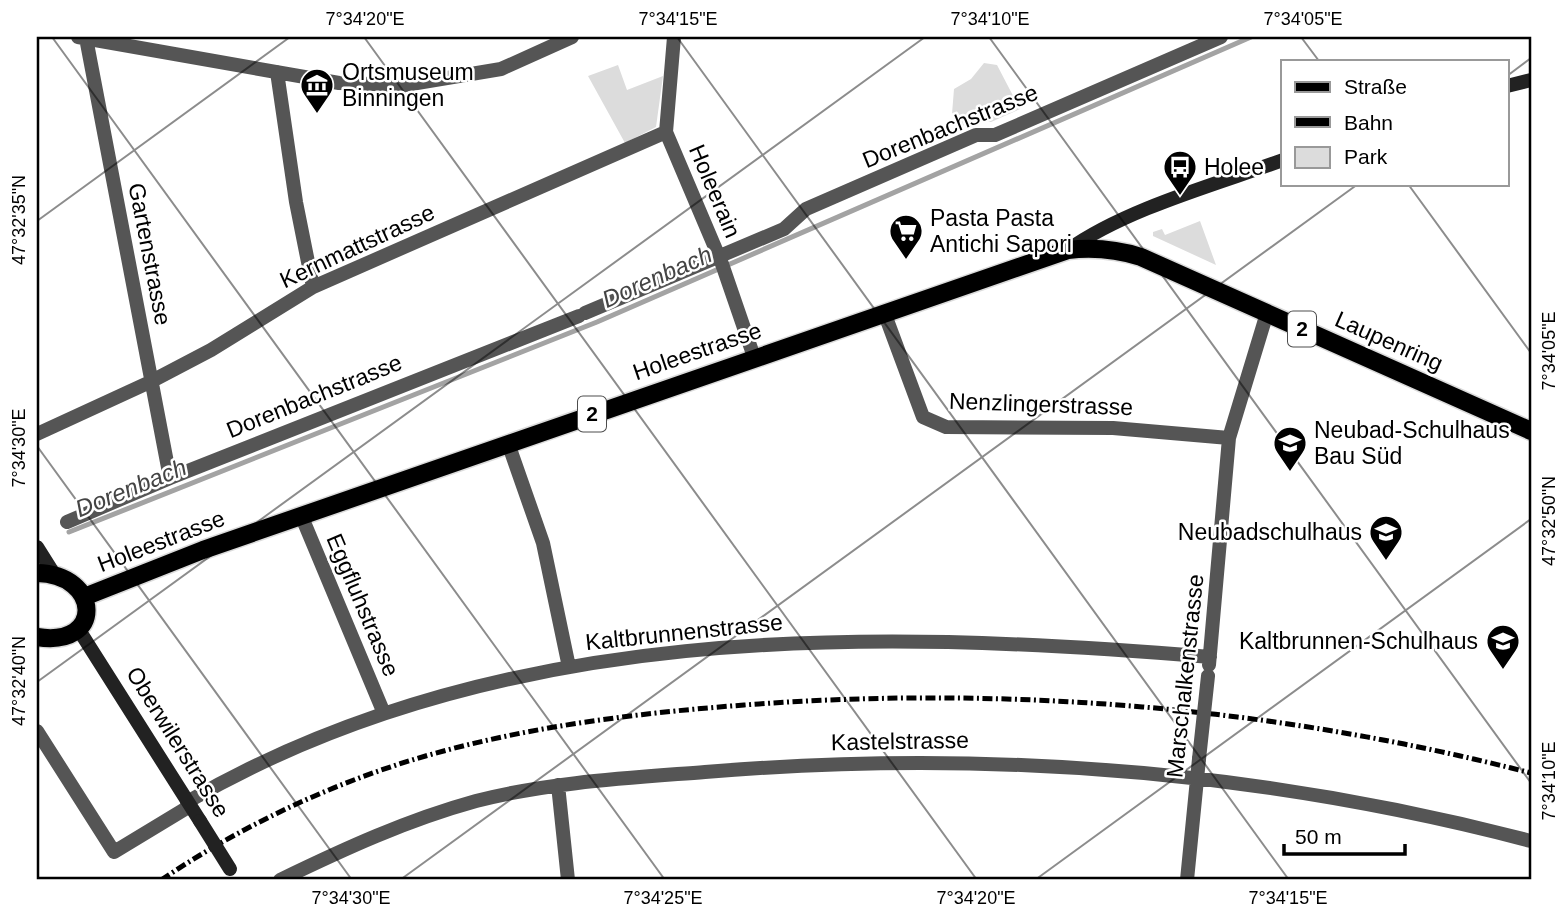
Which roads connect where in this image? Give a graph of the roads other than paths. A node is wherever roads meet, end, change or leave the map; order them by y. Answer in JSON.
{"nodes":[{"id":1,"x":572,"y":37,"type":"edge"},
{"id":2,"x":674,"y":37,"type":"edge"},
{"id":3,"x":680,"y":37,"type":"edge"},
{"id":4,"x":1221,"y":37,"type":"edge"},
{"id":5,"x":82,"y":38,"type":"edge"},
{"id":6,"x":277,"y":72,"type":"junction"},
{"id":7,"x":1531,"y":80,"type":"edge"},
{"id":8,"x":1508,"y":86,"type":"edge"},
{"id":9,"x":666,"y":132,"type":"junction"},
{"id":10,"x":1281,"y":161,"type":"edge"},
{"id":11,"x":1068,"y":250,"type":"junction"},
{"id":12,"x":722,"y":265,"type":"junction"},
{"id":13,"x":313,"y":287,"type":"junction"},
{"id":14,"x":884,"y":312,"type":"junction"},
{"id":15,"x":1267,"y":313,"type":"junction"},
{"id":16,"x":754,"y":357,"type":"junction"},
{"id":17,"x":150,"y":382,"type":"junction"},
{"id":18,"x":1531,"y":431,"type":"edge"},
{"id":19,"x":37,"y":434,"type":"edge"},
{"id":20,"x":1229,"y":438,"type":"junction"},
{"id":21,"x":508,"y":443,"type":"junction"},
{"id":22,"x":170,"y":478,"type":"junction"},
{"id":23,"x":301,"y":516,"type":"junction"},
{"id":24,"x":67,"y":522,"type":"dead end"},
{"id":25,"x":37,"y":547,"type":"edge"},
{"id":26,"x":45,"y":573,"type":"edge"},
{"id":27,"x":84,"y":597,"type":"junction"},
{"id":28,"x":79,"y":629,"type":"junction"},
{"id":29,"x":37,"y":637,"type":"edge"},
{"id":30,"x":1210,"y":657,"type":"junction"},
{"id":31,"x":569,"y":667,"type":"junction"},
{"id":32,"x":383,"y":711,"type":"junction"},
{"id":33,"x":37,"y":731,"type":"edge"},
{"id":34,"x":1198,"y":778,"type":"junction"},
{"id":35,"x":558,"y":785,"type":"junction"},
{"id":36,"x":188,"y":804,"type":"junction"},
{"id":37,"x":1531,"y":841,"type":"edge"},
{"id":38,"x":234,"y":874,"type":"edge"},
{"id":39,"x":280,"y":880,"type":"edge"},
{"id":40,"x":568,"y":880,"type":"edge"},
{"id":41,"x":1187,"y":880,"type":"edge"}],
"edges":[{"from":1,"to":6,"type":"street"},
{"from":2,"to":3,"type":"street"},
{"from":2,"to":9,"type":"street","name":"Holeerain"},
{"from":4,"to":12,"type":"street","name":"Dorenbachstrasse"},
{"from":5,"to":6,"type":"street"},
{"from":5,"to":17,"type":"street","name":"Gartenstrasse"},
{"from":6,"to":13,"type":"street"},
{"from":7,"to":8,"type":"main road"},
{"from":9,"to":12,"type":"street","name":"Holeerain"},
{"from":9,"to":13,"type":"street","name":"Kernmattstrasse"},
{"from":10,"to":11,"type":"main road","name":"Holeestrasse"},
{"from":11,"to":14,"type":"main road","name":"Holeestrasse","number":"2"},
{"from":11,"to":15,"type":"main road","name":"Laupenring","number":"2"},
{"from":12,"to":16,"type":"street","name":"Holeerain"},
{"from":12,"to":22,"type":"street","name":"Dorenbachstrasse"},
{"from":13,"to":17,"type":"street","name":"Kernmattstrasse"},
{"from":14,"to":16,"type":"main road","name":"Holeestrasse","number":"2"},
{"from":14,"to":20,"type":"street","name":"Nenzlingerstrasse"},
{"from":15,"to":18,"type":"main road","name":"Laupenring","number":"2"},
{"from":15,"to":20,"type":"street","name":"Marschalkenstrasse"},
{"from":16,"to":21,"type":"main road","name":"Holeestrasse","number":"2"},
{"from":17,"to":19,"type":"street","name":"Kernmattstrasse"},
{"from":17,"to":22,"type":"street","name":"Gartenstrasse"},
{"from":20,"to":30,"type":"street","name":"Marschalkenstrasse"},
{"from":21,"to":23,"type":"main road","name":"Holeestrasse","number":"2"},
{"from":21,"to":31,"type":"street"},
{"from":22,"to":24,"type":"street","name":"Dorenbachstrasse"},
{"from":23,"to":27,"type":"main road","name":"Holeestrasse","number":"2"},
{"from":23,"to":32,"type":"street","name":"Eggfluhstrasse"},
{"from":25,"to":26,"type":"main road"},
{"from":26,"to":27,"type":"main road"},
{"from":27,"to":28,"type":"main road"},
{"from":28,"to":29,"type":"main road"},
{"from":28,"to":36,"type":"main road","name":"Oberwilerstrasse"},
{"from":30,"to":31,"type":"street","name":"Kaltbrunnenstrasse"},
{"from":30,"to":34,"type":"street","name":"Marschalkenstrasse","bridge":true},
{"from":31,"to":32,"type":"street","name":"Kaltbrunnenstrasse"},
{"from":32,"to":36,"type":"street","name":"Kaltbrunnenstrasse"},
{"from":33,"to":36,"type":"street","name":"Kaltbrunnenstrasse"},
{"from":34,"to":35,"type":"street","name":"Kastelstrasse"},
{"from":34,"to":37,"type":"street","name":"Kastelstrasse"},
{"from":34,"to":41,"type":"street","name":"Marschalkenstrasse"},
{"from":35,"to":39,"type":"street","name":"Kastelstrasse"},
{"from":35,"to":40,"type":"street"},
{"from":36,"to":38,"type":"main road","name":"Oberwilerstrasse","bridge":true}]}
